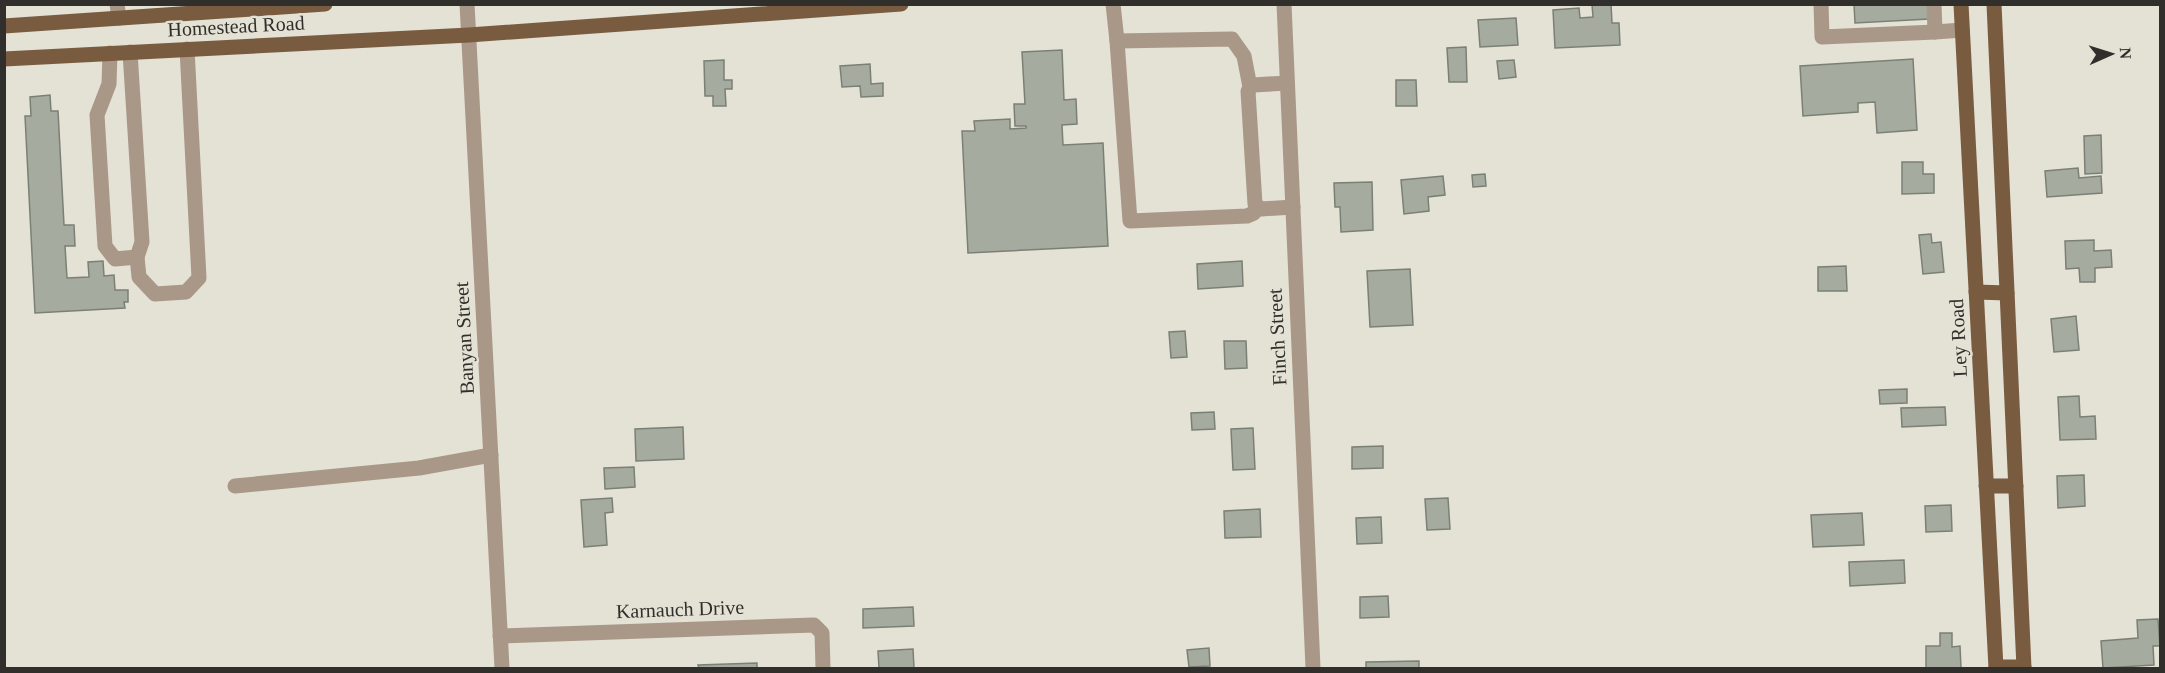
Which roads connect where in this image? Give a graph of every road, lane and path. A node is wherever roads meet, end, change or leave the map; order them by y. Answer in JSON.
{"nodes":[{"id":1,"x":325,"y":4,"type":"edge"},
{"id":2,"x":467,"y":4,"type":"edge"},
{"id":3,"x":901,"y":4,"type":"edge"},
{"id":4,"x":1113,"y":4,"type":"edge"},
{"id":5,"x":1284,"y":4,"type":"edge"},
{"id":6,"x":1821,"y":4,"type":"edge"},
{"id":7,"x":1934,"y":4,"type":"edge"},
{"id":8,"x":1961,"y":4,"type":"edge"},
{"id":9,"x":1994,"y":4,"type":"edge"},
{"id":10,"x":278,"y":6,"type":"edge"},
{"id":11,"x":739,"y":10,"type":"edge"},
{"id":12,"x":118,"y":11,"type":"edge"},
{"id":13,"x":4,"y":26,"type":"edge"},
{"id":14,"x":1962,"y":30,"type":"junction"},
{"id":15,"x":1935,"y":32,"type":"junction"},
{"id":16,"x":469,"y":35,"type":"junction"},
{"id":17,"x":1117,"y":41,"type":"junction"},
{"id":18,"x":187,"y":49,"type":"junction"},
{"id":19,"x":130,"y":52,"type":"junction"},
{"id":20,"x":110,"y":53,"type":"junction"},
{"id":21,"x":4,"y":58,"type":"edge"},
{"id":22,"x":1287,"y":83,"type":"junction"},
{"id":23,"x":1250,"y":87,"type":"junction"},
{"id":24,"x":1293,"y":207,"type":"junction"},
{"id":25,"x":1257,"y":208,"type":"junction"},
{"id":26,"x":137,"y":257,"type":"junction"},
{"id":27,"x":1976,"y":292,"type":"junction"},
{"id":28,"x":2007,"y":293,"type":"junction"},
{"id":29,"x":491,"y":455,"type":"junction"},
{"id":30,"x":236,"y":486,"type":"dead end"},
{"id":31,"x":1986,"y":486,"type":"junction"},
{"id":32,"x":2016,"y":486,"type":"junction"},
{"id":33,"x":500,"y":636,"type":"junction"},
{"id":34,"x":1996,"y":668,"type":"edge"},
{"id":35,"x":2024,"y":668,"type":"edge"},
{"id":36,"x":502,"y":669,"type":"edge"},
{"id":37,"x":823,"y":669,"type":"edge"},
{"id":38,"x":1313,"y":669,"type":"edge"}],
"edges":[{"from":1,"to":10,"type":"main road","name":"Homestead Road"},
{"from":2,"to":16,"type":"street","name":"Banyan Street"},
{"from":3,"to":11,"type":"main road","name":"Homestead Road"},
{"from":4,"to":17,"type":"street"},
{"from":5,"to":22,"type":"street","name":"Finch Street"},
{"from":6,"to":15,"type":"street"},
{"from":7,"to":15,"type":"street"},
{"from":8,"to":14,"type":"main road","name":"Ley Road"},
{"from":9,"to":28,"type":"main road"},
{"from":10,"to":12,"type":"main road","name":"Homestead Road"},
{"from":11,"to":16,"type":"main road","name":"Homestead Road"},
{"from":12,"to":13,"type":"main road","name":"Homestead Road"},
{"from":14,"to":15,"type":"street"},
{"from":14,"to":27,"type":"main road","name":"Ley Road"},
{"from":16,"to":18,"type":"main road","name":"Homestead Road"},
{"from":16,"to":29,"type":"street","name":"Banyan Street"},
{"from":17,"to":23,"type":"street"},
{"from":17,"to":25,"type":"street"},
{"from":18,"to":19,"type":"main road","name":"Homestead Road"},
{"from":18,"to":26,"type":"street"},
{"from":19,"to":20,"type":"main road","name":"Homestead Road"},
{"from":19,"to":26,"type":"street"},
{"from":20,"to":21,"type":"main road","name":"Homestead Road"},
{"from":20,"to":26,"type":"street"},
{"from":22,"to":23,"type":"street"},
{"from":22,"to":24,"type":"street","name":"Finch Street"},
{"from":23,"to":25,"type":"street"},
{"from":24,"to":25,"type":"street"},
{"from":24,"to":38,"type":"street","name":"Finch Street"},
{"from":27,"to":28,"type":"main road"},
{"from":27,"to":31,"type":"main road","name":"Ley Road"},
{"from":28,"to":32,"type":"main road"},
{"from":29,"to":30,"type":"street"},
{"from":29,"to":33,"type":"street","name":"Banyan Street"},
{"from":31,"to":32,"type":"main road"},
{"from":31,"to":34,"type":"main road","name":"Ley Road"},
{"from":32,"to":35,"type":"main road"},
{"from":33,"to":36,"type":"street","name":"Banyan Street"},
{"from":33,"to":37,"type":"street","name":"Karnauch Drive"},
{"from":34,"to":35,"type":"main road"}]}
